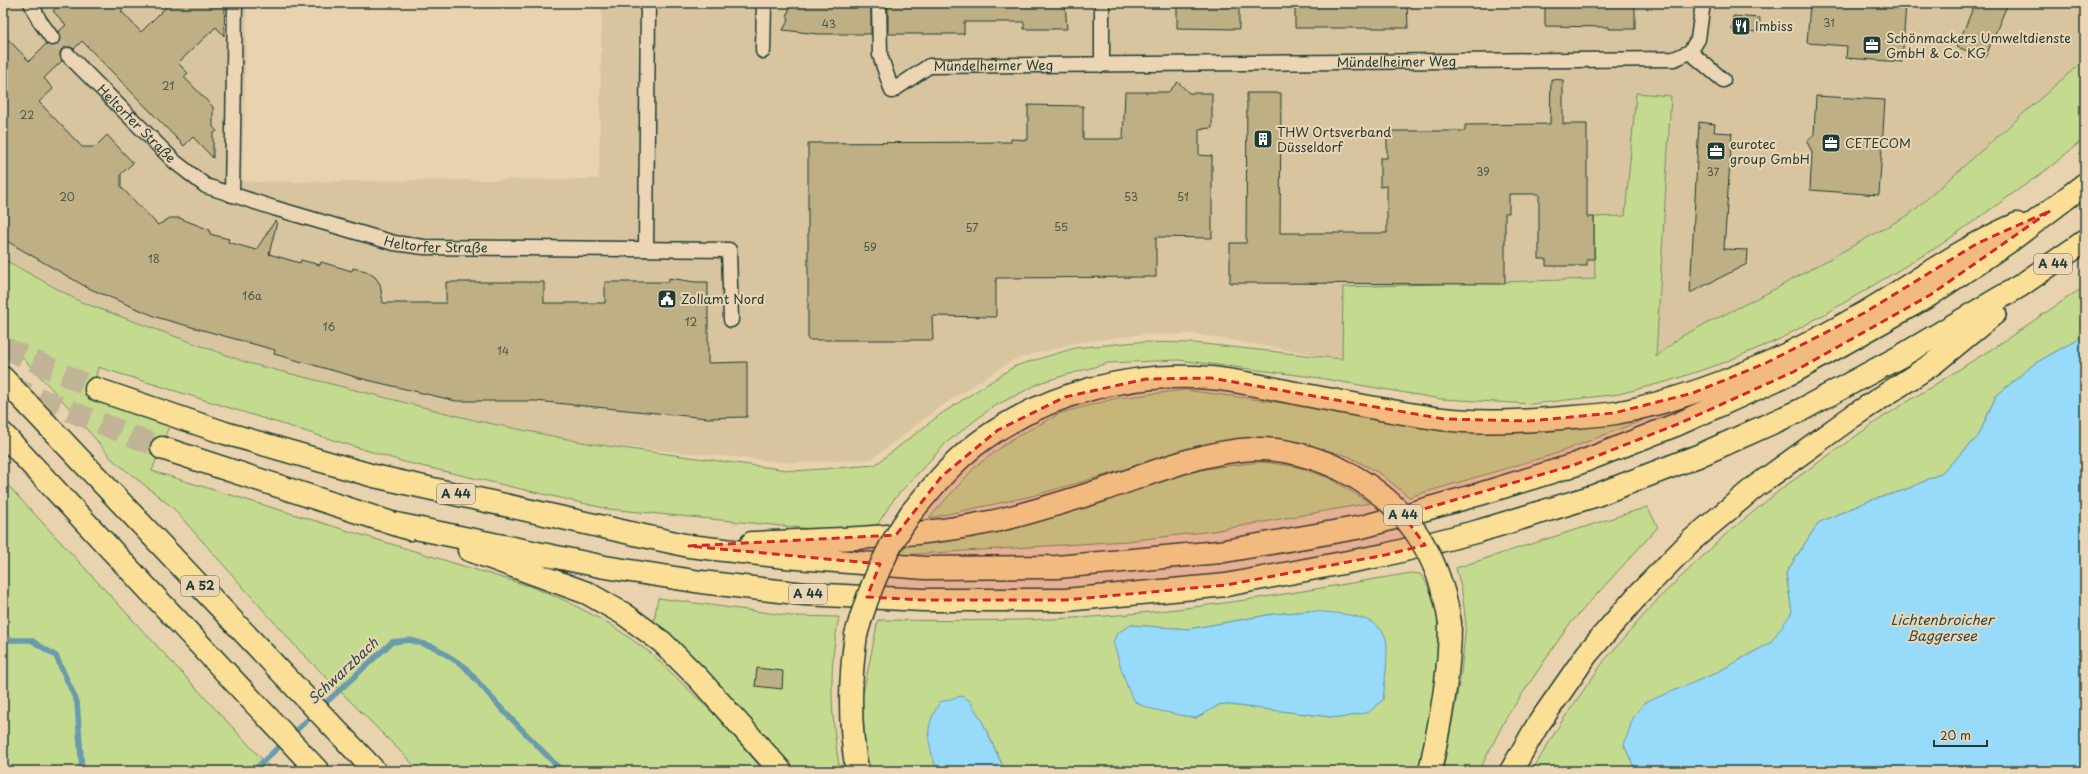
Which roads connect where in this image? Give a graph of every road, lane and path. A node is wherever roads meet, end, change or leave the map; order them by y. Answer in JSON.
{"nodes":[{"id":1,"x":31,"y":3,"type":"edge"},
{"id":2,"x":235,"y":3,"type":"edge"},
{"id":3,"x":648,"y":3,"type":"edge"},
{"id":4,"x":764,"y":3,"type":"edge"},
{"id":5,"x":879,"y":3,"type":"edge"},
{"id":6,"x":1102,"y":3,"type":"edge"},
{"id":7,"x":1703,"y":3,"type":"edge"},
{"id":8,"x":52,"y":38,"type":"tunnel mouth"},
{"id":9,"x":762,"y":51,"type":"dead end"},
{"id":10,"x":1690,"y":52,"type":"junction"},
{"id":11,"x":68,"y":55,"type":"tunnel mouth"},
{"id":12,"x":1102,"y":65,"type":"junction"},
{"id":13,"x":1723,"y":80,"type":"dead end"},
{"id":14,"x":2085,"y":184,"type":"edge"},
{"id":15,"x":232,"y":195,"type":"junction"},
{"id":16,"x":2050,"y":211,"type":"junction"},
{"id":17,"x":2085,"y":241,"type":"edge"},
{"id":18,"x":646,"y":249,"type":"junction"},
{"id":19,"x":2020,"y":286,"type":"junction"},
{"id":20,"x":731,"y":320,"type":"dead end"},
{"id":21,"x":3,"y":378,"type":"edge"},
{"id":22,"x":96,"y":388,"type":"tunnel mouth"},
{"id":23,"x":3,"y":434,"type":"edge"},
{"id":24,"x":162,"y":448,"type":"tunnel mouth"},
{"id":25,"x":396,"y":524,"type":"junction"},
{"id":26,"x":689,"y":546,"type":"junction"},
{"id":27,"x":318,"y":771,"type":"edge"},
{"id":28,"x":375,"y":771,"type":"edge"},
{"id":29,"x":781,"y":771,"type":"edge"},
{"id":30,"x":856,"y":771,"type":"edge"},
{"id":31,"x":1430,"y":771,"type":"edge"},
{"id":32,"x":1511,"y":771,"type":"edge"}],
"edges":[{"from":1,"to":8,"type":"street"},
{"from":2,"to":15,"type":"street"},
{"from":3,"to":18,"type":"street"},
{"from":4,"to":9,"type":"street"},
{"from":5,"to":12,"type":"street","name":"Mündelheimer Weg"},
{"from":6,"to":12,"type":"street"},
{"from":7,"to":10,"type":"street"},
{"from":10,"to":12,"type":"street","name":"Mündelheimer Weg"},
{"from":10,"to":13,"type":"street"},
{"from":11,"to":15,"type":"street","name":"Heltorfer Straße"},
{"from":14,"to":16,"type":"highway","number":"A 44"},
{"from":15,"to":18,"type":"street","name":"Heltorfer Straße"},
{"from":16,"to":26,"type":"highway","number":"A 44"},
{"from":16,"to":30,"type":"highway","bridge":true},
{"from":17,"to":19,"type":"highway","number":"A 44"},
{"from":18,"to":20,"type":"street","name":"Heltorfer Straße"},
{"from":19,"to":25,"type":"highway","number":"A 44"},
{"from":19,"to":32,"type":"highway"},
{"from":21,"to":28,"type":"highway","number":"A 52"},
{"from":22,"to":26,"type":"highway","number":"A 44"},
{"from":23,"to":27,"type":"highway","number":"A 52"},
{"from":24,"to":25,"type":"highway","number":"A 44"},
{"from":25,"to":29,"type":"highway"},
{"from":26,"to":31,"type":"highway","bridge":true}]}
